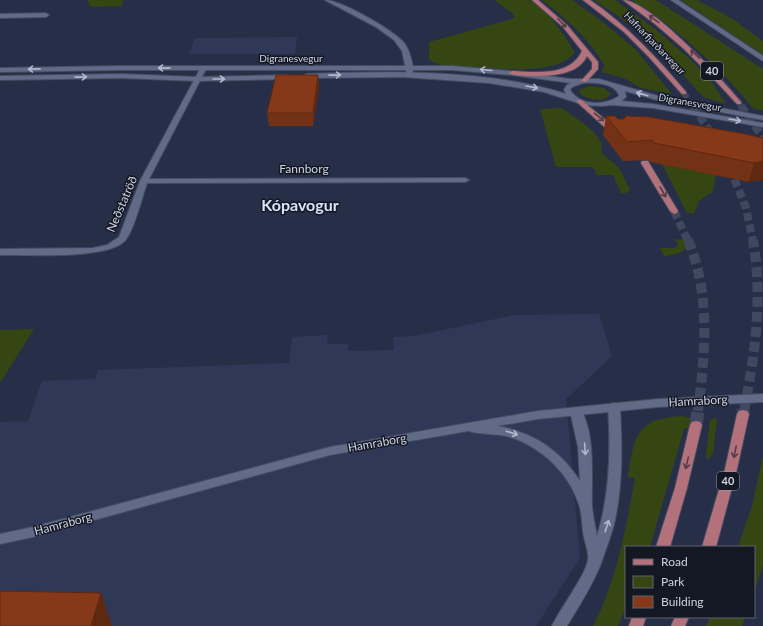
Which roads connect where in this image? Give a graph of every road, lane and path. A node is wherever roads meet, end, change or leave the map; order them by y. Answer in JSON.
{"nodes":[{"id":1,"x":328,"y":0,"type":"edge"},
{"id":2,"x":536,"y":0,"type":"edge"},
{"id":3,"x":586,"y":0,"type":"edge"},
{"id":4,"x":626,"y":0,"type":"edge"},
{"id":5,"x":674,"y":0,"type":"edge"},
{"id":6,"x":46,"y":15,"type":"dead end"},
{"id":7,"x":0,"y":16,"type":"edge"},
{"id":8,"x":586,"y":50,"type":"junction"},
{"id":9,"x":763,"y":59,"type":"edge"},
{"id":10,"x":203,"y":69,"type":"junction"},
{"id":11,"x":0,"y":70,"type":"edge"},
{"id":12,"x":409,"y":71,"type":"junction"},
{"id":13,"x":512,"y":73,"type":"junction"},
{"id":14,"x":0,"y":78,"type":"edge"},
{"id":15,"x":197,"y":79,"type":"junction"},
{"id":16,"x":582,"y":81,"type":"junction"},
{"id":17,"x":616,"y":86,"type":"junction"},
{"id":18,"x":684,"y":93,"type":"tunnel mouth"},
{"id":19,"x":576,"y":100,"type":"junction"},
{"id":20,"x":614,"y":103,"type":"junction"},
{"id":21,"x":739,"y":104,"type":"tunnel mouth"},
{"id":22,"x":763,"y":118,"type":"edge"},
{"id":23,"x":763,"y":125,"type":"edge"},
{"id":24,"x":618,"y":134,"type":"edge"},
{"id":25,"x":646,"y":163,"type":"dead end"},
{"id":26,"x":465,"y":180,"type":"dead end"},
{"id":27,"x":144,"y":182,"type":"junction"},
{"id":28,"x":674,"y":211,"type":"tunnel mouth"},
{"id":29,"x":0,"y":252,"type":"edge"},
{"id":30,"x":763,"y":398,"type":"edge"},
{"id":31,"x":614,"y":407,"type":"junction"},
{"id":32,"x":576,"y":411,"type":"junction"},
{"id":33,"x":743,"y":414,"type":"tunnel mouth"},
{"id":34,"x":696,"y":426,"type":"tunnel mouth"},
{"id":35,"x":460,"y":427,"type":"junction"},
{"id":36,"x":586,"y":508,"type":"junction"},
{"id":37,"x":0,"y":539,"type":"edge"},
{"id":38,"x":663,"y":546,"type":"edge"},
{"id":39,"x":709,"y":546,"type":"edge"},
{"id":40,"x":595,"y":563,"type":"junction"},
{"id":41,"x":559,"y":626,"type":"edge"}],
"edges":[{"from":1,"to":12,"type":"street"},
{"from":2,"to":8,"type":"main road","one_way":true},
{"from":3,"to":18,"type":"main road","name":"Hafnarfjarðarvegur"},
{"from":21,"to":4,"type":"main road","name":"Hafnarfjarðarvegur","number":"40","one_way":true},
{"from":5,"to":9,"type":"street"},
{"from":6,"to":7,"type":"street"},
{"from":8,"to":13,"type":"main road"},
{"from":8,"to":16,"type":"main road"},
{"from":10,"to":11,"type":"street","name":"Digranesvegur","one_way":true},
{"from":10,"to":12,"type":"street","name":"Digranesvegur"},
{"from":10,"to":15,"type":"street","name":"Neðstatröð"},
{"from":13,"to":12,"type":"street","name":"Digranesvegur","one_way":true},
{"from":15,"to":12,"type":"street","name":"Digranesvegur","one_way":true},
{"from":12,"to":19,"type":"street","name":"Digranesvegur","one_way":true},
{"from":13,"to":16,"type":"street","name":"Digranesvegur"},
{"from":14,"to":15,"type":"street","name":"Digranesvegur","one_way":true},
{"from":15,"to":27,"type":"street","name":"Neðstatröð"},
{"from":16,"to":17,"type":"street","name":"Digranesvegur"},
{"from":16,"to":19,"type":"street"},
{"from":17,"to":20,"type":"street"},
{"from":22,"to":17,"type":"street","name":"Digranesvegur","one_way":true},
{"from":19,"to":20,"type":"street","name":"Digranesvegur"},
{"from":19,"to":24,"type":"main road","one_way":true},
{"from":20,"to":23,"type":"street","name":"Digranesvegur","one_way":true},
{"from":25,"to":28,"type":"main road","one_way":true},
{"from":26,"to":27,"type":"street","name":"Fannborg"},
{"from":27,"to":29,"type":"street","name":"Neðstatröð"},
{"from":30,"to":31,"type":"street","name":"Hamraborg"},
{"from":31,"to":32,"type":"street","name":"Hamraborg"},
{"from":40,"to":31,"type":"street","one_way":true},
{"from":32,"to":35,"type":"street","name":"Hamraborg"},
{"from":32,"to":36,"type":"street","one_way":true},
{"from":33,"to":39,"type":"main road","number":"40","one_way":true},
{"from":34,"to":38,"type":"main road","one_way":true},
{"from":35,"to":36,"type":"street","one_way":true},
{"from":35,"to":37,"type":"street","name":"Hamraborg"},
{"from":36,"to":40,"type":"street"},
{"from":40,"to":41,"type":"street"}]}
